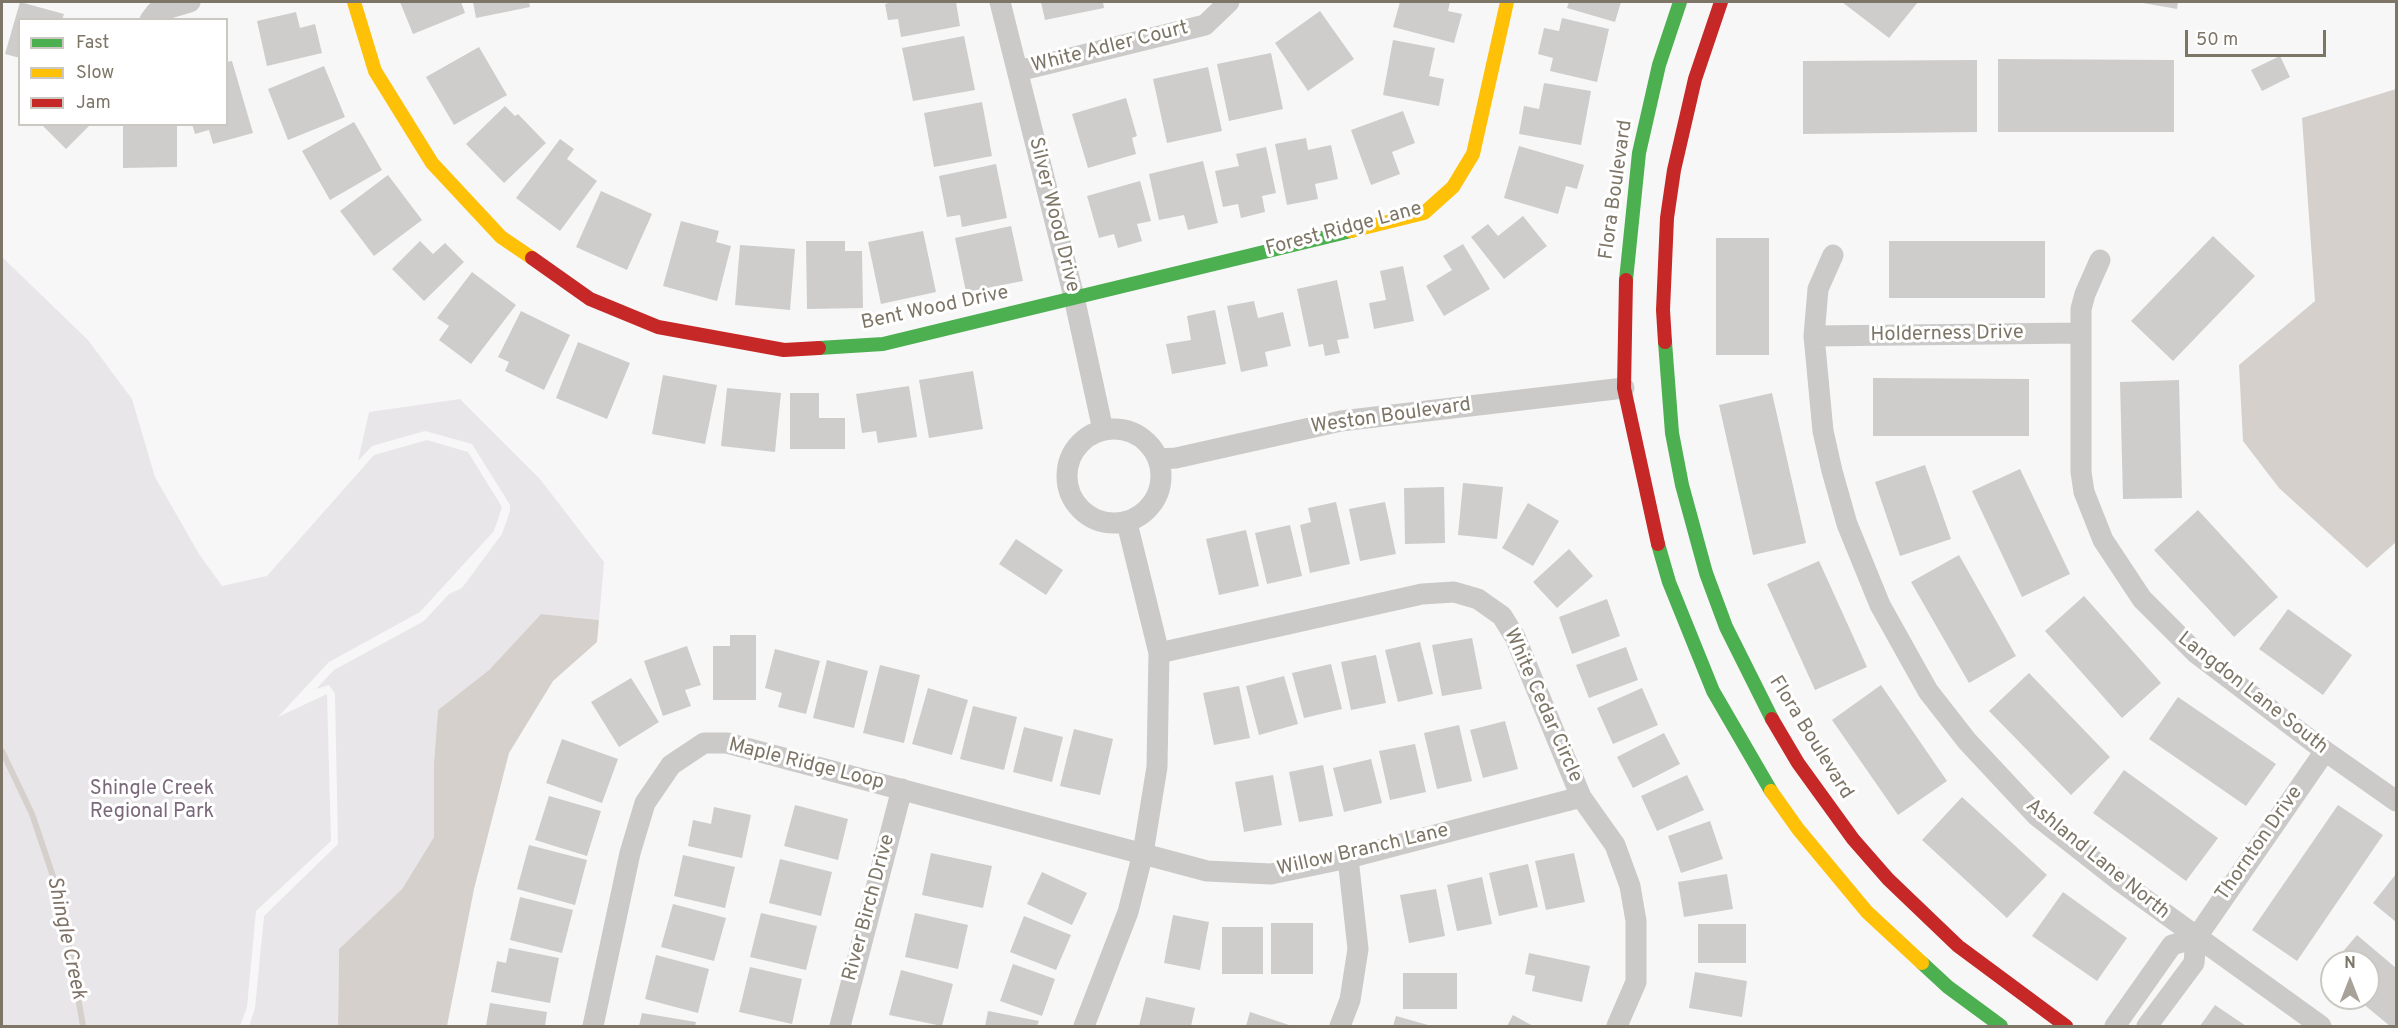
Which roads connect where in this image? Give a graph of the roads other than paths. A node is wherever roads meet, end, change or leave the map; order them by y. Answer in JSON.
{"nodes":[{"id":1,"x":190,"y":2,"type":"edge"},
{"id":2,"x":354,"y":2,"type":"edge"},
{"id":3,"x":1000,"y":2,"type":"edge"},
{"id":4,"x":1229,"y":2,"type":"edge"},
{"id":5,"x":1507,"y":2,"type":"edge"},
{"id":6,"x":1680,"y":2,"type":"edge"},
{"id":7,"x":1720,"y":2,"type":"edge"},
{"id":8,"x":152,"y":18,"type":"edge"},
{"id":9,"x":1018,"y":71,"type":"junction"},
{"id":10,"x":1833,"y":255,"type":"dead end"},
{"id":11,"x":2100,"y":260,"type":"dead end"},
{"id":12,"x":1074,"y":297,"type":"junction"},
{"id":13,"x":2080,"y":333,"type":"junction"},
{"id":14,"x":1814,"y":336,"type":"junction"},
{"id":15,"x":1630,"y":387,"type":"junction"},
{"id":16,"x":1103,"y":430,"type":"junction"},
{"id":17,"x":1159,"y":459,"type":"junction"},
{"id":18,"x":1126,"y":523,"type":"junction"},
{"id":19,"x":1159,"y":653,"type":"junction"},
{"id":20,"x":2325,"y":751,"type":"junction"},
{"id":21,"x":902,"y":789,"type":"junction"},
{"id":22,"x":1581,"y":797,"type":"junction"},
{"id":23,"x":2397,"y":801,"type":"edge"},
{"id":24,"x":1143,"y":853,"type":"junction"},
{"id":25,"x":1348,"y":858,"type":"junction"},
{"id":26,"x":2196,"y":938,"type":"junction"},
{"id":27,"x":2136,"y":997,"type":"junction"},
{"id":28,"x":2152,"y":1019,"type":"edge"},
{"id":29,"x":593,"y":1026,"type":"edge"},
{"id":30,"x":840,"y":1026,"type":"edge"},
{"id":31,"x":1084,"y":1026,"type":"edge"},
{"id":32,"x":1340,"y":1026,"type":"edge"},
{"id":33,"x":1617,"y":1026,"type":"edge"},
{"id":34,"x":2001,"y":1026,"type":"edge"},
{"id":35,"x":2066,"y":1026,"type":"edge"},
{"id":36,"x":2115,"y":1026,"type":"edge"},
{"id":37,"x":2321,"y":1026,"type":"edge"}],
"edges":[{"from":1,"to":8,"type":"street"},
{"from":2,"to":12,"type":"street","name":"Bent Wood Drive"},
{"from":3,"to":9,"type":"street","name":"Silver Wood Drive"},
{"from":4,"to":9,"type":"street","name":"White Adler Court"},
{"from":5,"to":12,"type":"street","name":"Forest Ridge Lane"},
{"from":6,"to":15,"type":"street","name":"Flora Boulevard"},
{"from":7,"to":35,"type":"street","name":"Flora Boulevard"},
{"from":9,"to":12,"type":"street","name":"Silver Wood Drive"},
{"from":10,"to":14,"type":"street","name":"Ashland Lane North"},
{"from":11,"to":13,"type":"street","name":"Langdon Lane South"},
{"from":12,"to":16,"type":"street","name":"Silver Wood Drive"},
{"from":13,"to":14,"type":"street","name":"Holderness Drive"},
{"from":13,"to":20,"type":"street","name":"Langdon Lane South"},
{"from":14,"to":26,"type":"street","name":"Ashland Lane North"},
{"from":15,"to":17,"type":"street","name":"Weston Boulevard"},
{"from":15,"to":34,"type":"street","name":"Flora Boulevard"},
{"from":16,"to":17,"type":"street"},
{"from":16,"to":18,"type":"street"},
{"from":17,"to":18,"type":"street"},
{"from":18,"to":19,"type":"street"},
{"from":19,"to":22,"type":"street","name":"White Cedar Circle"},
{"from":19,"to":24,"type":"street"},
{"from":20,"to":23,"type":"street","name":"Langdon Lane South"},
{"from":20,"to":26,"type":"street","name":"Thornton Drive"},
{"from":21,"to":24,"type":"street","name":"Maple Ridge Loop"},
{"from":21,"to":29,"type":"street","name":"Maple Ridge Loop"},
{"from":21,"to":30,"type":"street","name":"River Birch Drive"},
{"from":22,"to":25,"type":"street","name":"Willow Branch Lane"},
{"from":22,"to":33,"type":"street","name":"White Cedar Circle"},
{"from":24,"to":25,"type":"street","name":"Willow Branch Lane"},
{"from":24,"to":31,"type":"street"},
{"from":25,"to":32,"type":"street"},
{"from":26,"to":27,"type":"street"},
{"from":26,"to":28,"type":"street","name":"Thornton Drive"},
{"from":26,"to":37,"type":"street","name":"Ashland Lane North"},
{"from":27,"to":28,"type":"street"},
{"from":27,"to":36,"type":"street"}]}
